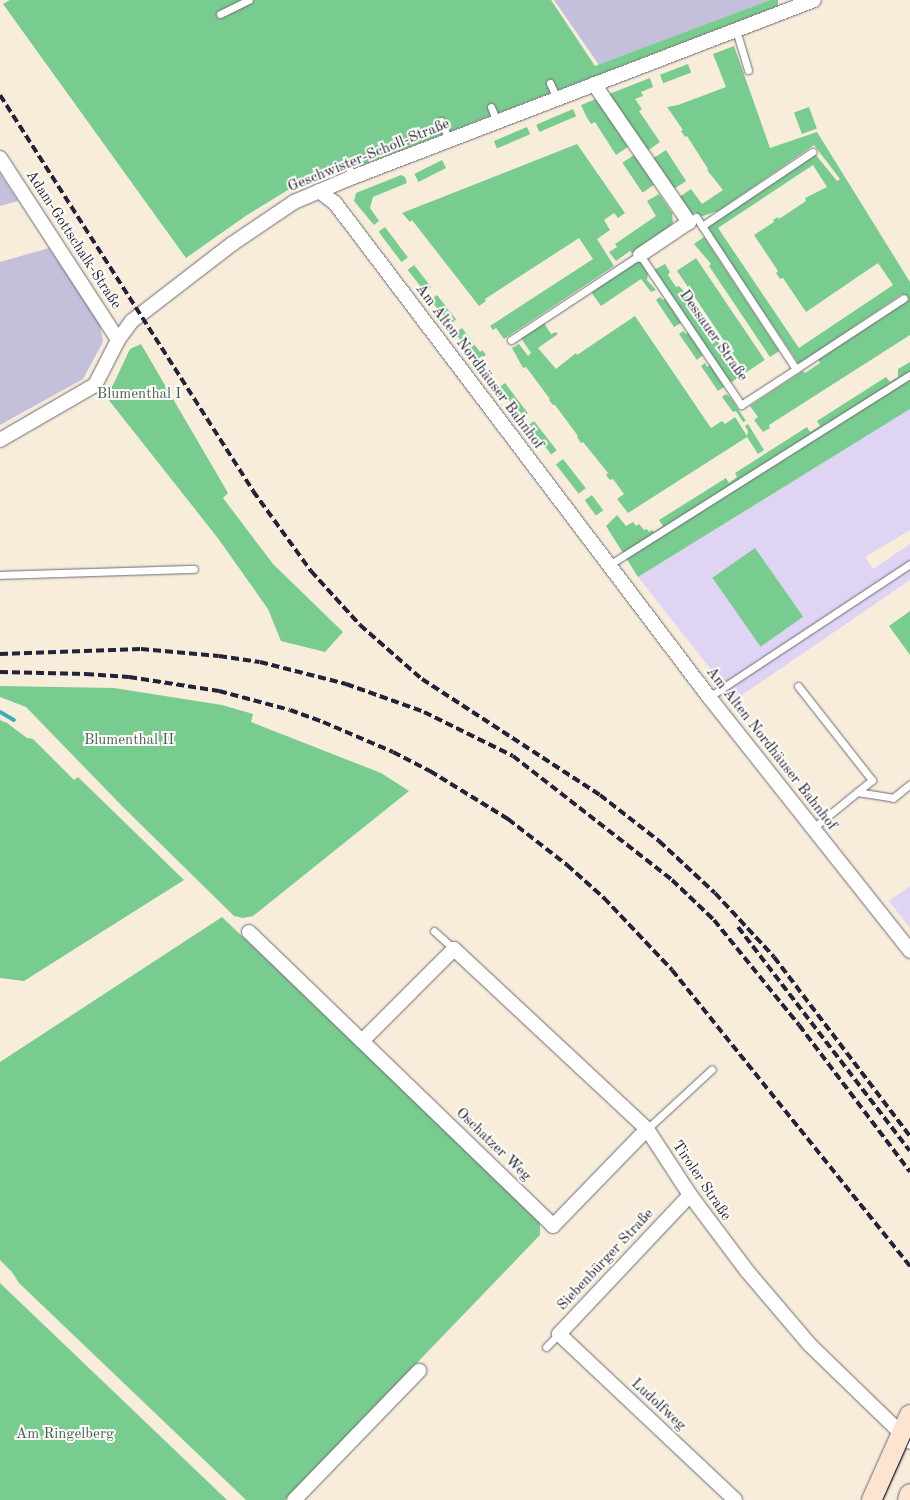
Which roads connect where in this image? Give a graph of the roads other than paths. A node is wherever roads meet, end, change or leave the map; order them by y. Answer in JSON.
{"nodes":[{"id":1,"x":249,"y":0,"type":"edge"},
{"id":2,"x":814,"y":0,"type":"edge"},
{"id":3,"x":220,"y":14,"type":"dead end"},
{"id":4,"x":736,"y":30,"type":"junction"},
{"id":5,"x":748,"y":70,"type":"dead end"},
{"id":6,"x":550,"y":83,"type":"dead end"},
{"id":7,"x":594,"y":84,"type":"junction"},
{"id":8,"x":557,"y":99,"type":"junction"},
{"id":9,"x":491,"y":107,"type":"dead end"},
{"id":10,"x":441,"y":121,"type":"dead end"},
{"id":11,"x":497,"y":122,"type":"junction"},
{"id":12,"x":449,"y":140,"type":"junction"},
{"id":13,"x":812,"y":152,"type":"dead end"},
{"id":14,"x":0,"y":158,"type":"edge"},
{"id":15,"x":319,"y":191,"type":"junction"},
{"id":16,"x":695,"y":224,"type":"junction"},
{"id":17,"x":640,"y":255,"type":"junction"},
{"id":18,"x":904,"y":298,"type":"dead end"},
{"id":19,"x":118,"y":340,"type":"junction"},
{"id":20,"x":511,"y":340,"type":"dead end"},
{"id":21,"x":796,"y":369,"type":"junction"},
{"id":22,"x":910,"y":375,"type":"edge"},
{"id":23,"x":0,"y":440,"type":"edge"},
{"id":24,"x":910,"y":564,"type":"edge"},
{"id":25,"x":608,"y":566,"type":"junction"},
{"id":26,"x":194,"y":568,"type":"dead end"},
{"id":27,"x":0,"y":575,"type":"edge"},
{"id":28,"x":798,"y":686,"type":"dead end"},
{"id":29,"x":709,"y":697,"type":"junction"},
{"id":30,"x":910,"y":784,"type":"edge"},
{"id":31,"x":857,"y":792,"type":"junction"},
{"id":32,"x":813,"y":828,"type":"junction"},
{"id":33,"x":434,"y":930,"type":"dead end"},
{"id":34,"x":249,"y":932,"type":"dead end"},
{"id":35,"x":454,"y":948,"type":"junction"},
{"id":36,"x":910,"y":951,"type":"edge"},
{"id":37,"x":362,"y":1040,"type":"junction"},
{"id":38,"x":712,"y":1068,"type":"dead end"},
{"id":39,"x":646,"y":1129,"type":"junction"},
{"id":40,"x":690,"y":1195,"type":"junction"},
{"id":41,"x":559,"y":1334,"type":"junction"},
{"id":42,"x":546,"y":1347,"type":"dead end"},
{"id":43,"x":419,"y":1371,"type":"dead end"},
{"id":44,"x":907,"y":1430,"type":"edge"},
{"id":45,"x":910,"y":1494,"type":"edge"},
{"id":46,"x":294,"y":1500,"type":"edge"},
{"id":47,"x":735,"y":1500,"type":"edge"},
{"id":48,"x":872,"y":1500,"type":"edge"},
{"id":49,"x":908,"y":1500,"type":"edge"}],
"edges":[{"from":1,"to":3,"type":"lane"},
{"from":2,"to":4,"type":"street","name":"Geschwister-Scholl-Straße"},
{"from":4,"to":5,"type":"lane"},
{"from":4,"to":7,"type":"street","name":"Geschwister-Scholl-Straße"},
{"from":6,"to":8,"type":"lane"},
{"from":7,"to":8,"type":"street","name":"Geschwister-Scholl-Straße"},
{"from":7,"to":16,"type":"street"},
{"from":8,"to":11,"type":"street","name":"Geschwister-Scholl-Straße"},
{"from":9,"to":11,"type":"lane"},
{"from":10,"to":12,"type":"lane"},
{"from":11,"to":12,"type":"street","name":"Geschwister-Scholl-Straße"},
{"from":12,"to":15,"type":"street","name":"Geschwister-Scholl-Straße"},
{"from":13,"to":16,"type":"lane"},
{"from":14,"to":19,"type":"street","name":"Adam-Gottschalk-Straße"},
{"from":15,"to":19,"type":"street","name":"Geschwister-Scholl-Straße"},
{"from":15,"to":25,"type":"street","name":"Am Alten Nordhäuser Bahnhof"},
{"from":16,"to":17,"type":"street"},
{"from":16,"to":21,"type":"lane"},
{"from":17,"to":20,"type":"lane"},
{"from":17,"to":21,"type":"lane","name":"Dessauer Straße"},
{"from":18,"to":21,"type":"lane","name":"Dessauer Straße"},
{"from":19,"to":23,"type":"street","name":"Geschwister-Scholl-Straße"},
{"from":22,"to":25,"type":"lane"},
{"from":24,"to":29,"type":"lane"},
{"from":25,"to":29,"type":"street","name":"Am Alten Nordhäuser Bahnhof"},
{"from":26,"to":27,"type":"lane"},
{"from":28,"to":31,"type":"lane"},
{"from":29,"to":32,"type":"street","name":"Am Alten Nordhäuser Bahnhof"},
{"from":30,"to":31,"type":"lane"},
{"from":31,"to":32,"type":"lane"},
{"from":32,"to":36,"type":"street","name":"Am Alten Nordhäuser Bahnhof"},
{"from":33,"to":35,"type":"lane","name":"Tiroler Straße"},
{"from":34,"to":37,"type":"street","name":"Oschatzer Weg"},
{"from":35,"to":37,"type":"street"},
{"from":35,"to":39,"type":"street","name":"Tiroler Straße"},
{"from":37,"to":39,"type":"street","name":"Oschatzer Weg"},
{"from":38,"to":39,"type":"lane","name":"Oschatzer Weg"},
{"from":39,"to":40,"type":"street","name":"Tiroler Straße"},
{"from":40,"to":41,"type":"street","name":"Siebenbürger Straße"},
{"from":40,"to":44,"type":"street","name":"Tiroler Straße"},
{"from":41,"to":42,"type":"lane","name":"Siebenbürger Straße"},
{"from":41,"to":47,"type":"street","name":"Ludolfweg"},
{"from":43,"to":46,"type":"street"},
{"from":44,"to":48,"type":"main road"},
{"from":45,"to":49,"type":"main road"}]}
